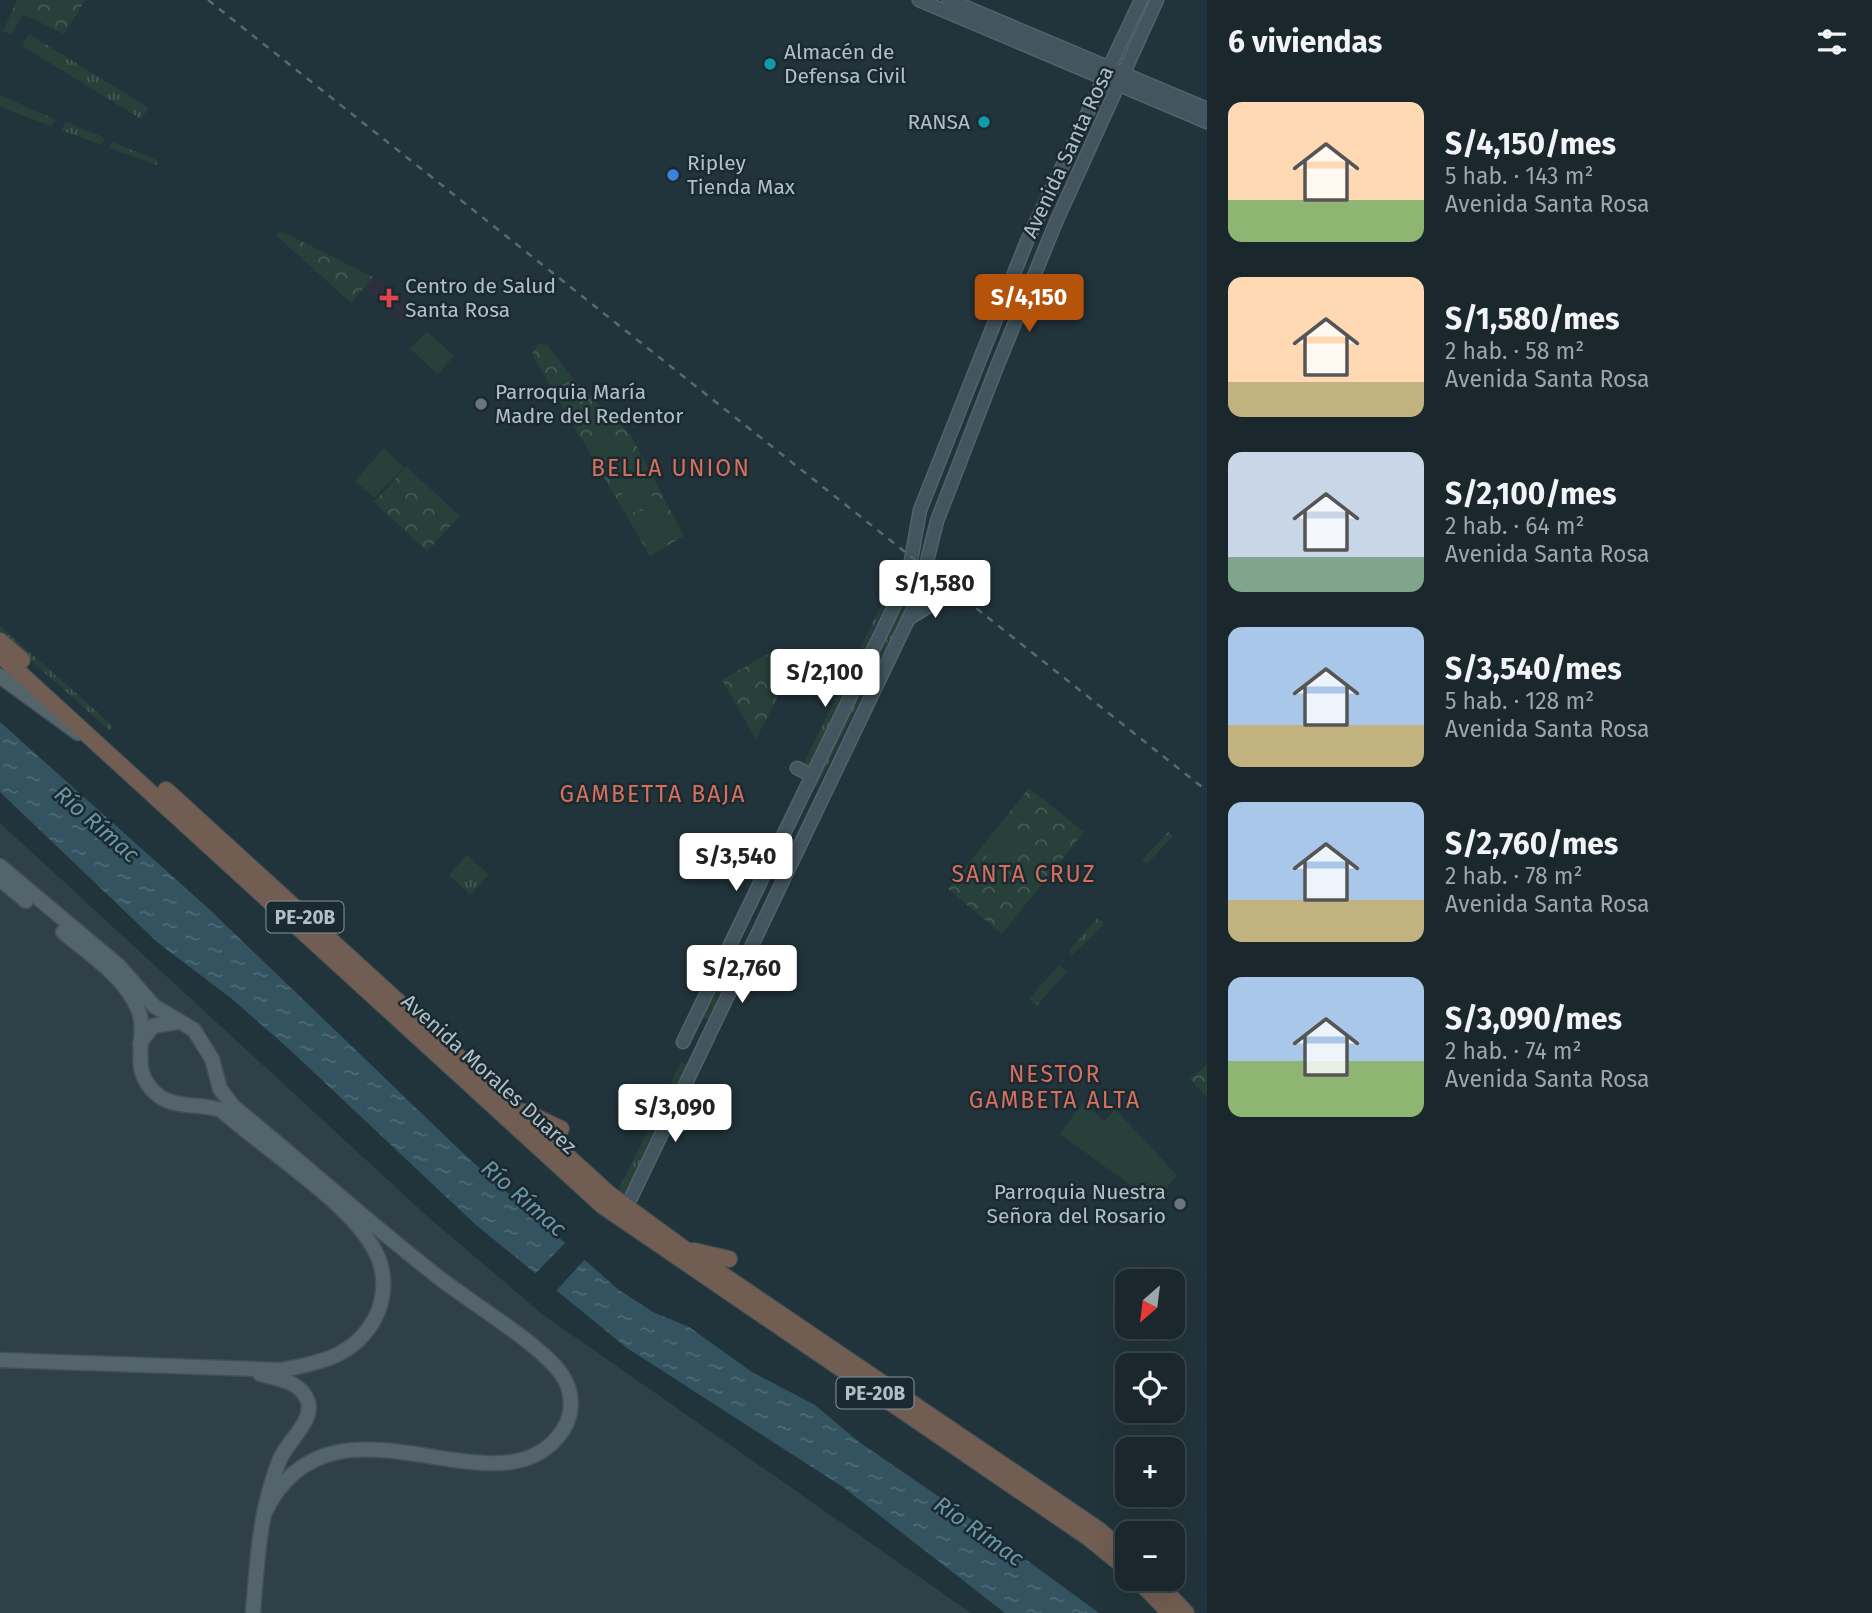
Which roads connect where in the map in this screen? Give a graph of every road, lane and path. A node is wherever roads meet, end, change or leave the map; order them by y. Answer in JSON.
{"nodes":[{"id":1,"x":919,"y":0,"type":"edge"},
{"id":2,"x":949,"y":0,"type":"edge"},
{"id":3,"x":1141,"y":0,"type":"edge"},
{"id":4,"x":1157,"y":0,"type":"edge"},
{"id":5,"x":1109,"y":74,"type":"junction"},
{"id":6,"x":1123,"y":80,"type":"junction"},
{"id":7,"x":1207,"y":109,"type":"edge"},
{"id":8,"x":1207,"y":122,"type":"edge"},
{"id":9,"x":947,"y":595,"type":"dead end"},
{"id":10,"x":908,"y":619,"type":"junction"},
{"id":11,"x":0,"y":641,"type":"edge"},
{"id":12,"x":0,"y":655,"type":"edge"},
{"id":13,"x":0,"y":676,"type":"edge"},
{"id":14,"x":112,"y":755,"type":"junction"},
{"id":15,"x":797,"y":768,"type":"dead end"},
{"id":16,"x":811,"y":775,"type":"junction"},
{"id":17,"x":0,"y":866,"type":"edge"},
{"id":18,"x":764,"y":872,"type":"junction"},
{"id":19,"x":0,"y":879,"type":"edge"},
{"id":20,"x":782,"y":881,"type":"junction"},
{"id":21,"x":178,"y":1022,"type":"junction"},
{"id":22,"x":682,"y":1042,"type":"dead end"},
{"id":23,"x":139,"y":1044,"type":"junction"},
{"id":24,"x":214,"y":1075,"type":"junction"},
{"id":25,"x":195,"y":1105,"type":"junction"},
{"id":26,"x":510,"y":1105,"type":"junction"},
{"id":27,"x":561,"y":1129,"type":"dead end"},
{"id":28,"x":628,"y":1204,"type":"dead end"},
{"id":29,"x":683,"y":1248,"type":"junction"},
{"id":30,"x":729,"y":1259,"type":"dead end"},
{"id":31,"x":0,"y":1360,"type":"edge"},
{"id":32,"x":240,"y":1368,"type":"junction"},
{"id":33,"x":264,"y":1514,"type":"junction"},
{"id":34,"x":1115,"y":1544,"type":"edge"},
{"id":35,"x":1115,"y":1559,"type":"edge"},
{"id":36,"x":1149,"y":1591,"type":"edge"},
{"id":37,"x":1165,"y":1591,"type":"edge"},
{"id":38,"x":253,"y":1613,"type":"edge"},
{"id":39,"x":1170,"y":1613,"type":"edge"},
{"id":40,"x":1186,"y":1613,"type":"edge"}],
"edges":[{"from":1,"to":5,"type":"main road"},
{"from":2,"to":5,"type":"main road"},
{"from":3,"to":5,"type":"main road","name":"Avenida Santa Rosa"},
{"from":4,"to":6,"type":"main road","name":"Avenida Santa Rosa"},
{"from":5,"to":6,"type":"main road"},
{"from":5,"to":16,"type":"main road","name":"Avenida Santa Rosa"},
{"from":6,"to":7,"type":"main road"},
{"from":6,"to":8,"type":"main road"},
{"from":6,"to":10,"type":"main road","name":"Avenida Santa Rosa"},
{"from":9,"to":10,"type":"main road"},
{"from":10,"to":20,"type":"main road","name":"Avenida Santa Rosa"},
{"from":11,"to":26,"type":"highway","name":"Avenida Morales Duarez","number":"PE-20B"},
{"from":12,"to":14,"type":"highway","name":"Avenida Morales Duarez","number":"PE-20B"},
{"from":13,"to":14,"type":"main road"},
{"from":14,"to":35,"type":"highway","name":"Avenida Morales Duarez","number":"PE-20B"},
{"from":15,"to":16,"type":"main road"},
{"from":16,"to":18,"type":"main road","name":"Avenida Santa Rosa"},
{"from":17,"to":21,"type":"main road"},
{"from":18,"to":20,"type":"main road"},
{"from":18,"to":22,"type":"main road","name":"Avenida Santa Rosa"},
{"from":19,"to":23,"type":"main road"},
{"from":20,"to":28,"type":"main road","name":"Avenida Santa Rosa"},
{"from":21,"to":23,"type":"main road"},
{"from":21,"to":24,"type":"main road"},
{"from":23,"to":25,"type":"main road"},
{"from":24,"to":25,"type":"main road"},
{"from":24,"to":33,"type":"main road"},
{"from":25,"to":32,"type":"main road"},
{"from":26,"to":27,"type":"highway"},
{"from":26,"to":29,"type":"highway","name":"Avenida Morales Duarez","number":"PE-20B"},
{"from":29,"to":30,"type":"highway"},
{"from":29,"to":34,"type":"highway","name":"Avenida Morales Duarez","number":"PE-20B"},
{"from":31,"to":32,"type":"main road"},
{"from":32,"to":33,"type":"main road"},
{"from":33,"to":38,"type":"main road"},
{"from":36,"to":39,"type":"highway"},
{"from":37,"to":40,"type":"highway"}]}
